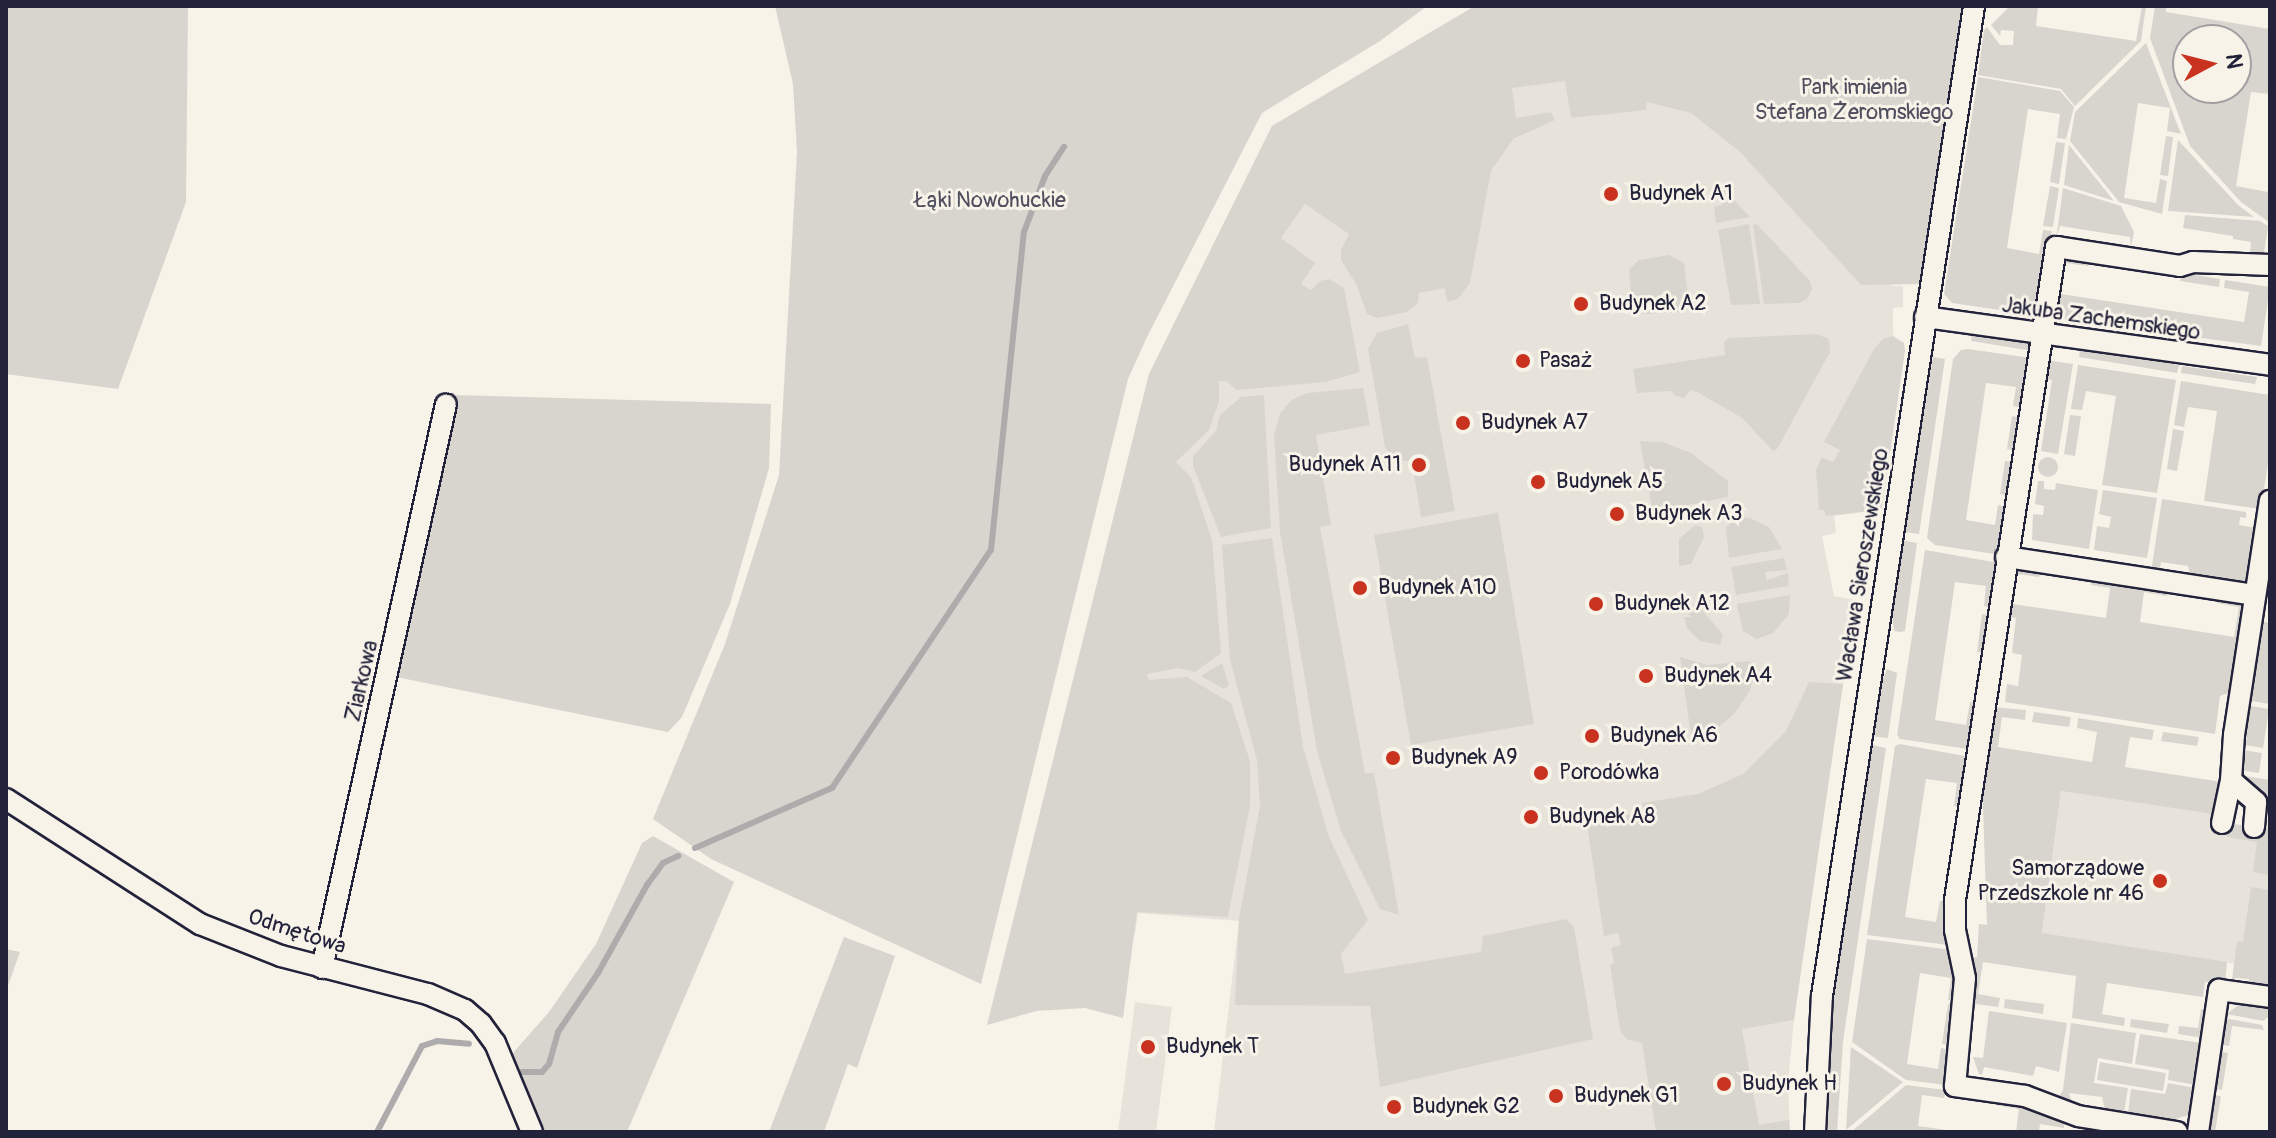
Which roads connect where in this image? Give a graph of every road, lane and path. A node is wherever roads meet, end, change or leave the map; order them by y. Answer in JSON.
{"nodes":[{"id":1,"x":1974,"y":6,"type":"edge"},
{"id":2,"x":2270,"y":265,"type":"edge"},
{"id":3,"x":1925,"y":317,"type":"junction"},
{"id":4,"x":2042,"y":333,"type":"junction"},
{"id":5,"x":2270,"y":365,"type":"edge"},
{"id":6,"x":446,"y":404,"type":"dead end"},
{"id":7,"x":2270,"y":501,"type":"edge"},
{"id":8,"x":2267,"y":534,"type":"edge"},
{"id":9,"x":2006,"y":557,"type":"junction"},
{"id":10,"x":2255,"y":595,"type":"junction"},
{"id":11,"x":2231,"y":780,"type":"junction"},
{"id":12,"x":6,"y":799,"type":"edge"},
{"id":13,"x":2222,"y":823,"type":"dead end"},
{"id":14,"x":2254,"y":827,"type":"dead end"},
{"id":15,"x":322,"y":968,"type":"junction"},
{"id":16,"x":2270,"y":997,"type":"edge"},
{"id":17,"x":532,"y":1132,"type":"edge"},
{"id":18,"x":1815,"y":1132,"type":"edge"},
{"id":19,"x":2177,"y":1132,"type":"edge"},
{"id":20,"x":2198,"y":1132,"type":"edge"}],
"edges":[{"from":1,"to":3,"type":"street","name":"Wacława Sieroszewskiego"},
{"from":2,"to":4,"type":"street"},
{"from":3,"to":4,"type":"street","name":"Jakuba Zachemskiego"},
{"from":3,"to":18,"type":"street","name":"Wacława Sieroszewskiego"},
{"from":4,"to":5,"type":"street","name":"Jakuba Zachemskiego"},
{"from":4,"to":9,"type":"street"},
{"from":6,"to":15,"type":"street","name":"Ziarkowa"},
{"from":7,"to":8,"type":"street"},
{"from":8,"to":10,"type":"street"},
{"from":9,"to":10,"type":"street"},
{"from":9,"to":19,"type":"street"},
{"from":10,"to":11,"type":"street"},
{"from":11,"to":13,"type":"street"},
{"from":11,"to":14,"type":"street"},
{"from":12,"to":15,"type":"street","name":"Odmętowa"},
{"from":15,"to":17,"type":"street","name":"Odmętowa"},
{"from":16,"to":20,"type":"street"}]}
